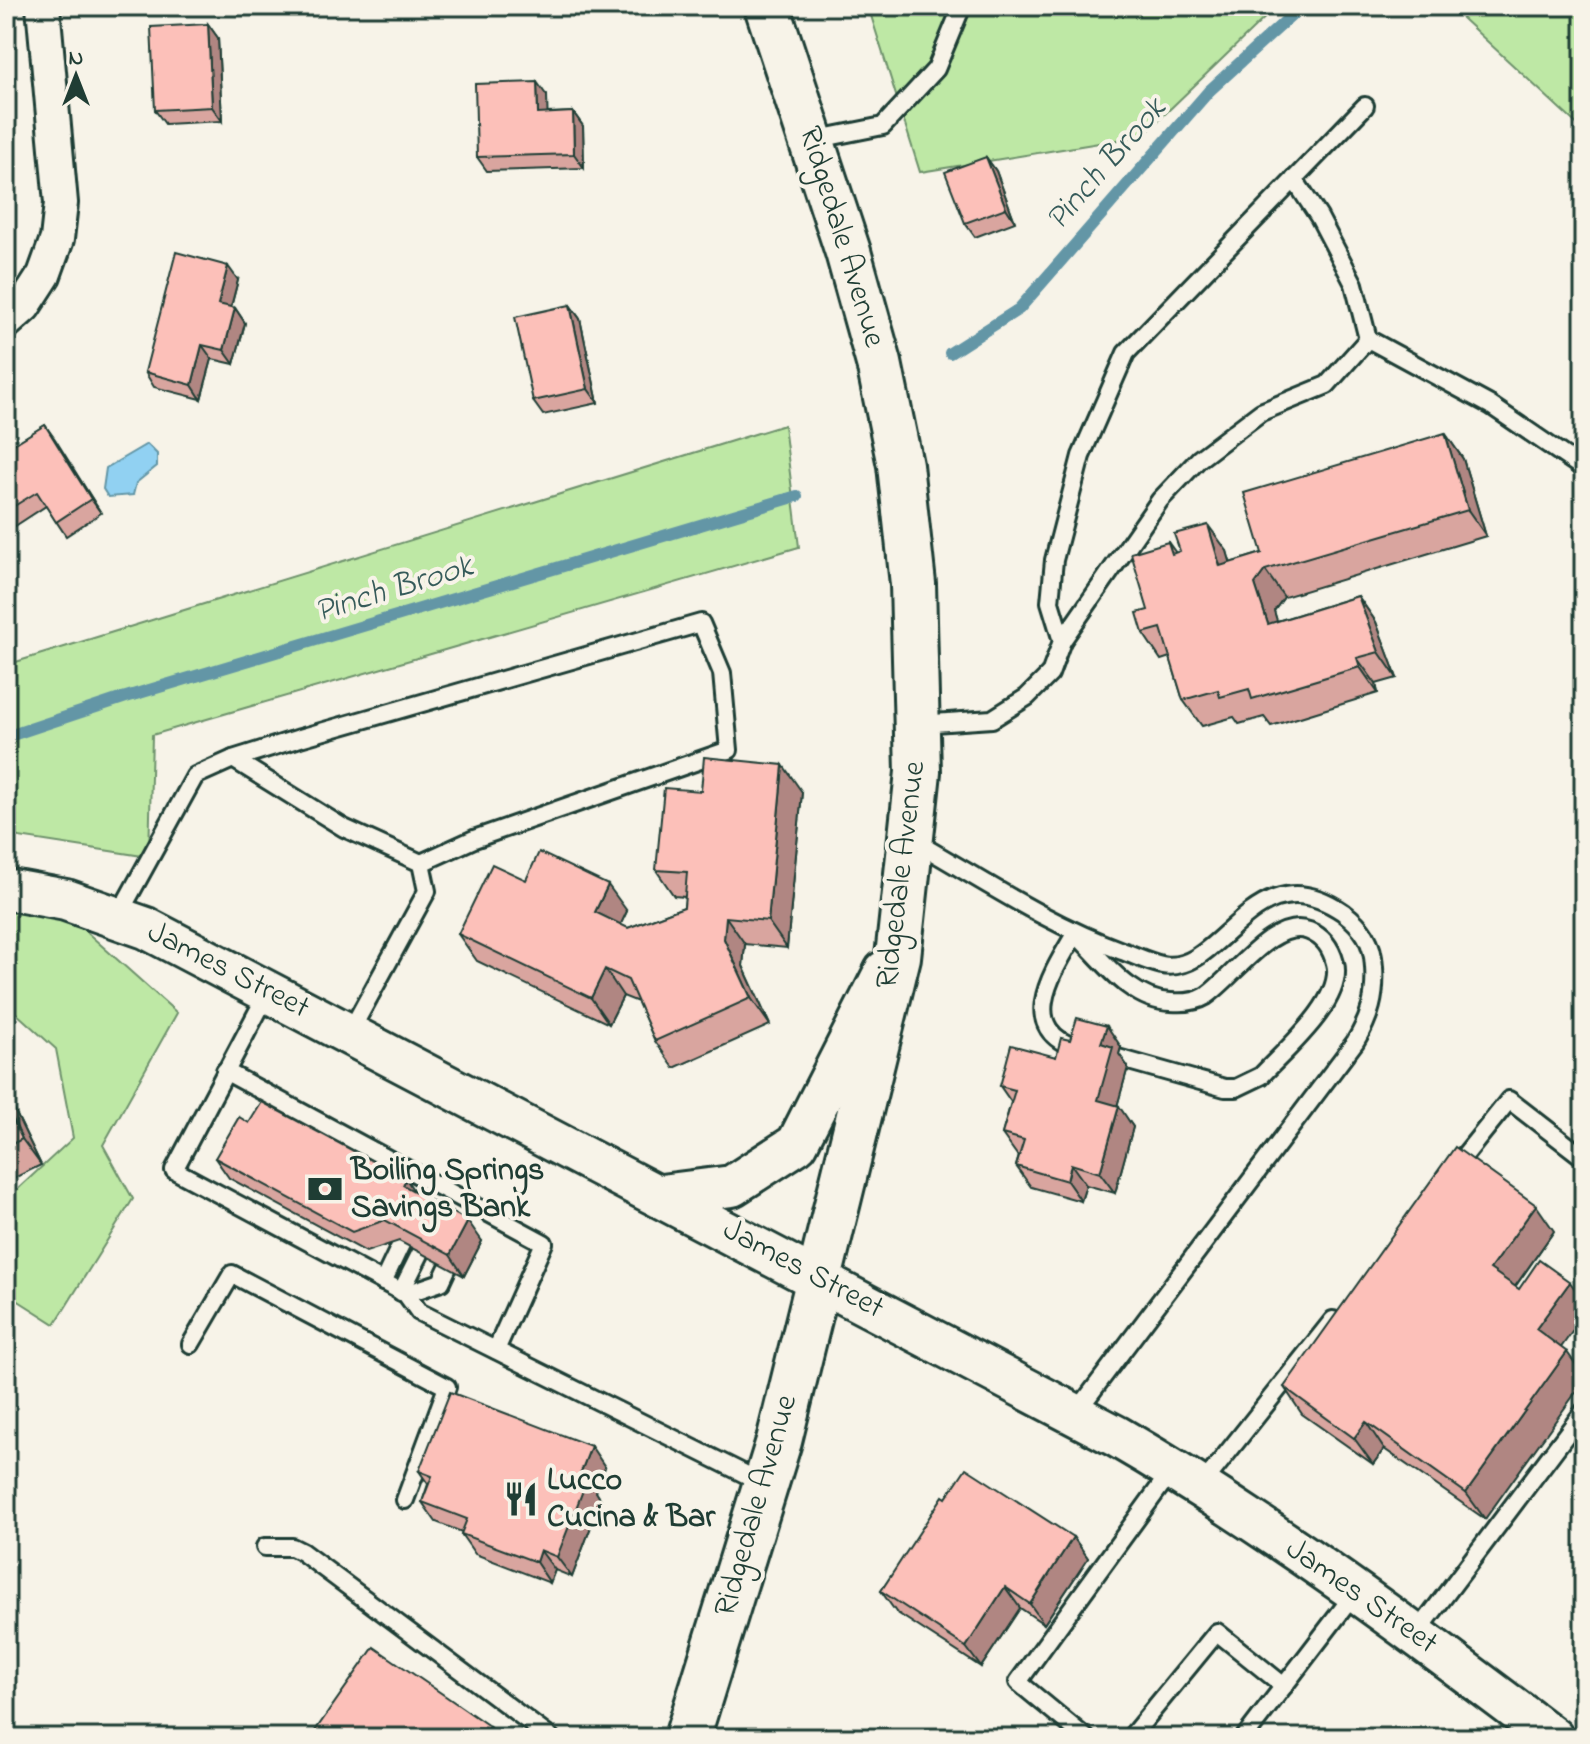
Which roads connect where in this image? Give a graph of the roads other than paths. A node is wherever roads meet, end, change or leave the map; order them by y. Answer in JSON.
{"nodes":[{"id":1,"x":43,"y":6,"type":"edge"},
{"id":2,"x":767,"y":6,"type":"edge"},
{"id":3,"x":962,"y":6,"type":"edge"},
{"id":4,"x":1365,"y":106,"type":"dead end"},
{"id":5,"x":811,"y":141,"type":"junction"},
{"id":6,"x":1294,"y":179,"type":"junction"},
{"id":7,"x":6,"y":322,"type":"edge"},
{"id":8,"x":1368,"y":339,"type":"junction"},
{"id":9,"x":1584,"y":469,"type":"edge"},
{"id":10,"x":1062,"y":641,"type":"junction"},
{"id":11,"x":917,"y":724,"type":"junction"},
{"id":12,"x":233,"y":759,"type":"junction"},
{"id":13,"x":912,"y":840,"type":"junction"},
{"id":14,"x":421,"y":863,"type":"junction"},
{"id":15,"x":6,"y":889,"type":"edge"},
{"id":16,"x":117,"y":918,"type":"junction"},
{"id":17,"x":1075,"y":934,"type":"junction"},
{"id":18,"x":899,"y":942,"type":"junction"},
{"id":19,"x":268,"y":991,"type":"junction"},
{"id":20,"x":350,"y":1032,"type":"junction"},
{"id":21,"x":1087,"y":1051,"type":"edge"},
{"id":22,"x":1118,"y":1058,"type":"dead end"},
{"id":23,"x":225,"y":1071,"type":"junction"},
{"id":24,"x":1584,"y":1158,"type":"edge"},
{"id":25,"x":1440,"y":1185,"type":"edge"},
{"id":26,"x":661,"y":1195,"type":"junction"},
{"id":27,"x":402,"y":1242,"type":"edge"},
{"id":28,"x":421,"y":1252,"type":"edge"},
{"id":29,"x":448,"y":1267,"type":"edge"},
{"id":30,"x":820,"y":1278,"type":"junction"},
{"id":31,"x":383,"y":1282,"type":"junction"},
{"id":32,"x":403,"y":1293,"type":"junction"},
{"id":33,"x":1343,"y":1308,"type":"edge"},
{"id":34,"x":191,"y":1344,"type":"dead end"},
{"id":35,"x":496,"y":1350,"type":"junction"},
{"id":36,"x":1584,"y":1411,"type":"edge"},
{"id":37,"x":1075,"y":1414,"type":"junction"},
{"id":38,"x":1187,"y":1477,"type":"junction"},
{"id":39,"x":766,"y":1484,"type":"junction"},
{"id":40,"x":405,"y":1500,"type":"dead end"},
{"id":41,"x":265,"y":1547,"type":"dead end"},
{"id":42,"x":1356,"y":1592,"type":"junction"},
{"id":43,"x":1416,"y":1634,"type":"junction"},
{"id":44,"x":1284,"y":1686,"type":"junction"},
{"id":45,"x":551,"y":1738,"type":"edge"},
{"id":46,"x":687,"y":1738,"type":"edge"},
{"id":47,"x":1086,"y":1738,"type":"edge"},
{"id":48,"x":1130,"y":1738,"type":"edge"},
{"id":49,"x":1244,"y":1738,"type":"edge"},
{"id":50,"x":1553,"y":1738,"type":"edge"}],
"edges":[{"from":1,"to":7,"type":"street"},
{"from":2,"to":5,"type":"main road","name":"Ridgedale Avenue"},
{"from":3,"to":5,"type":"lane"},
{"from":4,"to":6,"type":"lane"},
{"from":5,"to":11,"type":"main road","name":"Ridgedale Avenue"},
{"from":6,"to":8,"type":"lane"},
{"from":6,"to":10,"type":"lane"},
{"from":8,"to":9,"type":"lane"},
{"from":8,"to":10,"type":"lane"},
{"from":10,"to":11,"type":"lane"},
{"from":11,"to":13,"type":"main road","name":"Ridgedale Avenue"},
{"from":12,"to":14,"type":"lane"},
{"from":12,"to":14,"type":"lane"},
{"from":12,"to":16,"type":"lane"},
{"from":13,"to":17,"type":"lane"},
{"from":13,"to":18,"type":"main road","name":"Ridgedale Avenue"},
{"from":14,"to":20,"type":"lane"},
{"from":15,"to":16,"type":"street","name":"James Street"},
{"from":16,"to":19,"type":"street","name":"James Street"},
{"from":17,"to":21,"type":"lane"},
{"from":17,"to":22,"type":"lane"},
{"from":17,"to":37,"type":"lane"},
{"from":18,"to":26,"type":"street"},
{"from":18,"to":30,"type":"main road","name":"Ridgedale Avenue"},
{"from":19,"to":20,"type":"street","name":"James Street"},
{"from":19,"to":23,"type":"lane"},
{"from":20,"to":26,"type":"street","name":"James Street"},
{"from":23,"to":31,"type":"lane"},
{"from":23,"to":35,"type":"lane"},
{"from":24,"to":25,"type":"lane"},
{"from":26,"to":30,"type":"street","name":"James Street"},
{"from":27,"to":31,"type":"lane"},
{"from":28,"to":32,"type":"lane"},
{"from":29,"to":32,"type":"lane"},
{"from":30,"to":37,"type":"street","name":"James Street"},
{"from":30,"to":39,"type":"main road","name":"Ridgedale Avenue"},
{"from":31,"to":32,"type":"lane"},
{"from":32,"to":35,"type":"lane"},
{"from":33,"to":38,"type":"lane"},
{"from":34,"to":40,"type":"lane"},
{"from":35,"to":39,"type":"lane"},
{"from":36,"to":43,"type":"lane"},
{"from":37,"to":38,"type":"street","name":"James Street"},
{"from":38,"to":42,"type":"street","name":"James Street"},
{"from":38,"to":47,"type":"lane"},
{"from":39,"to":46,"type":"main road","name":"Ridgedale Avenue"},
{"from":41,"to":45,"type":"lane"},
{"from":42,"to":43,"type":"street","name":"James Street"},
{"from":42,"to":44,"type":"lane"},
{"from":43,"to":50,"type":"street","name":"James Street"},
{"from":44,"to":48,"type":"lane"},
{"from":44,"to":49,"type":"lane"}]}
